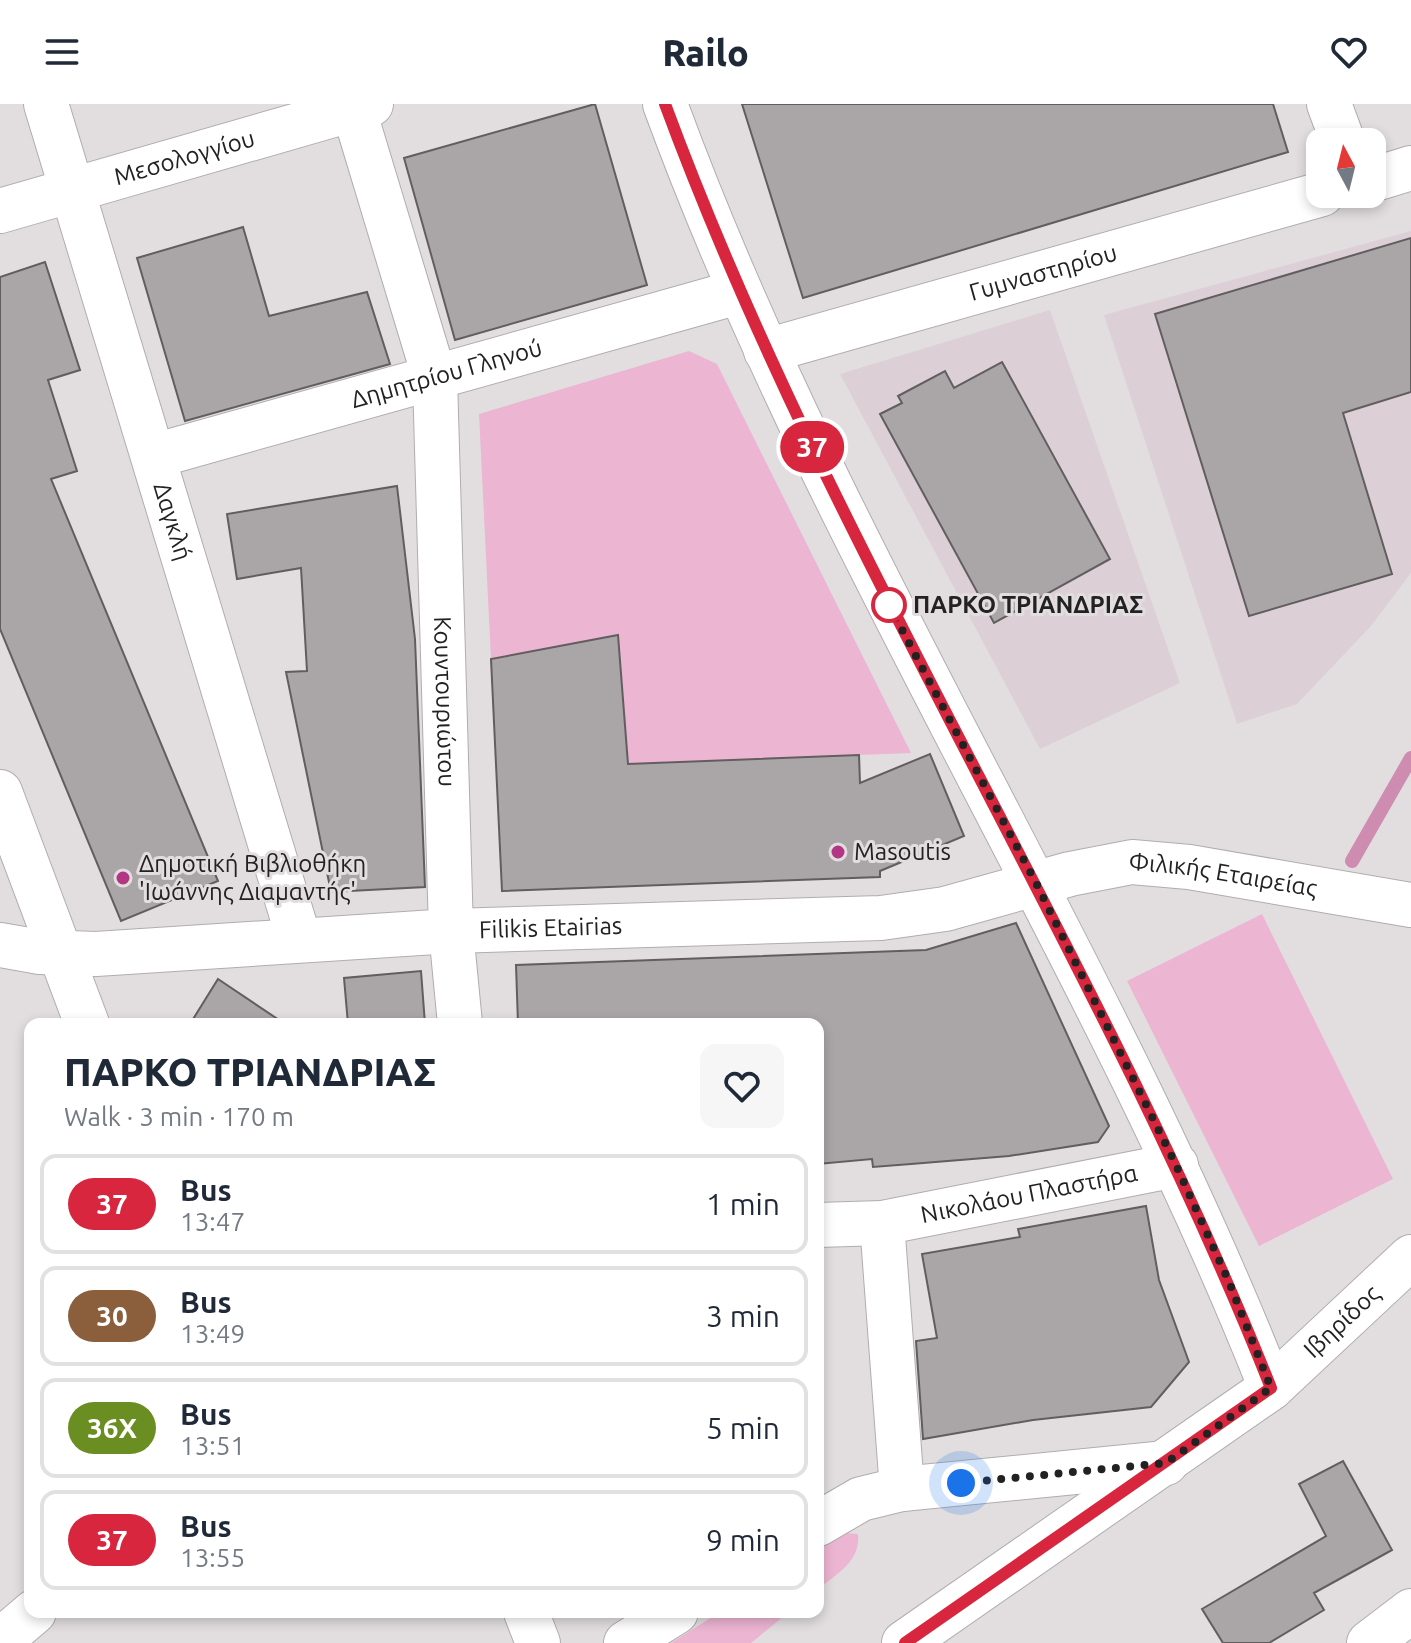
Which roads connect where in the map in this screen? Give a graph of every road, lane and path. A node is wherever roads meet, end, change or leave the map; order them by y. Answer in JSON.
{"nodes":[{"id":1,"x":46,"y":104,"type":"edge"},
{"id":2,"x":665,"y":104,"type":"edge"},
{"id":3,"x":1329,"y":104,"type":"edge"},
{"id":4,"x":359,"y":106,"type":"edge"},
{"id":5,"x":1338,"y":128,"type":"edge"},
{"id":6,"x":1411,"y":168,"type":"edge"},
{"id":7,"x":1386,"y":176,"type":"edge"},
{"id":8,"x":73,"y":191,"type":"junction"},
{"id":9,"x":1306,"y":199,"type":"edge"},
{"id":10,"x":0,"y":211,"type":"edge"},
{"id":11,"x":738,"y":292,"type":"junction"},
{"id":12,"x":766,"y":351,"type":"junction"},
{"id":13,"x":435,"y":379,"type":"junction"},
{"id":14,"x":154,"y":456,"type":"junction"},
{"id":15,"x":0,"y":792,"type":"edge"},
{"id":16,"x":1036,"y":883,"type":"junction"},
{"id":17,"x":1411,"y":905,"type":"edge"},
{"id":18,"x":451,"y":931,"type":"junction"},
{"id":19,"x":299,"y":939,"type":"junction"},
{"id":20,"x":0,"y":945,"type":"edge"},
{"id":21,"x":61,"y":954,"type":"junction"},
{"id":22,"x":85,"y":1018,"type":"edge"},
{"id":23,"x":459,"y":1018,"type":"edge"},
{"id":24,"x":1176,"y":1165,"type":"junction"},
{"id":25,"x":882,"y":1223,"type":"junction"},
{"id":26,"x":824,"y":1225,"type":"edge"},
{"id":27,"x":1411,"y":1257,"type":"edge"},
{"id":28,"x":1271,"y":1388,"type":"junction"},
{"id":29,"x":1166,"y":1463,"type":"junction"},
{"id":30,"x":902,"y":1489,"type":"junction"},
{"id":31,"x":824,"y":1521,"type":"edge"},
{"id":32,"x":1411,"y":1611,"type":"edge"},
{"id":33,"x":27,"y":1618,"type":"edge"},
{"id":34,"x":528,"y":1618,"type":"edge"},
{"id":35,"x":666,"y":1618,"type":"edge"},
{"id":36,"x":0,"y":1641,"type":"edge"},
{"id":37,"x":538,"y":1643,"type":"edge"},
{"id":38,"x":626,"y":1643,"type":"edge"},
{"id":39,"x":904,"y":1643,"type":"edge"},
{"id":40,"x":1369,"y":1643,"type":"edge"}],
"edges":[{"from":1,"to":8,"type":"street","name":"Δαγκλή"},
{"from":2,"to":11,"type":"street"},
{"from":3,"to":5,"type":"street"},
{"from":4,"to":8,"type":"street","name":"Μεσολογγίου"},
{"from":4,"to":13,"type":"street","name":"Κουντουριώτου"},
{"from":6,"to":7,"type":"street"},
{"from":8,"to":10,"type":"street","name":"Μεσολογγίου"},
{"from":8,"to":14,"type":"street","name":"Δαγκλή"},
{"from":9,"to":12,"type":"street","name":"Γυμναστηρίου"},
{"from":11,"to":12,"type":"street"},
{"from":11,"to":13,"type":"street","name":"Δημητρίου Γληνού"},
{"from":12,"to":16,"type":"street"},
{"from":13,"to":14,"type":"street","name":"Δημητρίου Γληνού"},
{"from":13,"to":18,"type":"street","name":"Κουντουριώτου"},
{"from":14,"to":19,"type":"street","name":"Δαγκλή"},
{"from":15,"to":21,"type":"street"},
{"from":16,"to":17,"type":"street","name":"Φιλικής Εταιρείας"},
{"from":16,"to":18,"type":"street","name":"Filikis Etairias"},
{"from":16,"to":24,"type":"street"},
{"from":18,"to":19,"type":"street","name":"Filikis Etairias"},
{"from":18,"to":23,"type":"street","name":"Κουντουριώτου"},
{"from":19,"to":21,"type":"street","name":"Filikis Etairias"},
{"from":20,"to":21,"type":"street","name":"Filikis Etairias"},
{"from":21,"to":22,"type":"street"},
{"from":24,"to":25,"type":"street","name":"Νικολάου Πλαστήρα"},
{"from":24,"to":28,"type":"street"},
{"from":25,"to":26,"type":"street","name":"Νικολάου Πλαστήρα"},
{"from":25,"to":30,"type":"street"},
{"from":27,"to":28,"type":"street","name":"Ιβηρίδος"},
{"from":28,"to":29,"type":"street","name":"Ιβηρίδος"},
{"from":29,"to":30,"type":"street"},
{"from":29,"to":39,"type":"street","name":"Ιβηρίδος"},
{"from":30,"to":31,"type":"street"},
{"from":32,"to":40,"type":"street"},
{"from":33,"to":36,"type":"street"},
{"from":34,"to":37,"type":"street"},
{"from":35,"to":38,"type":"street"}]}
